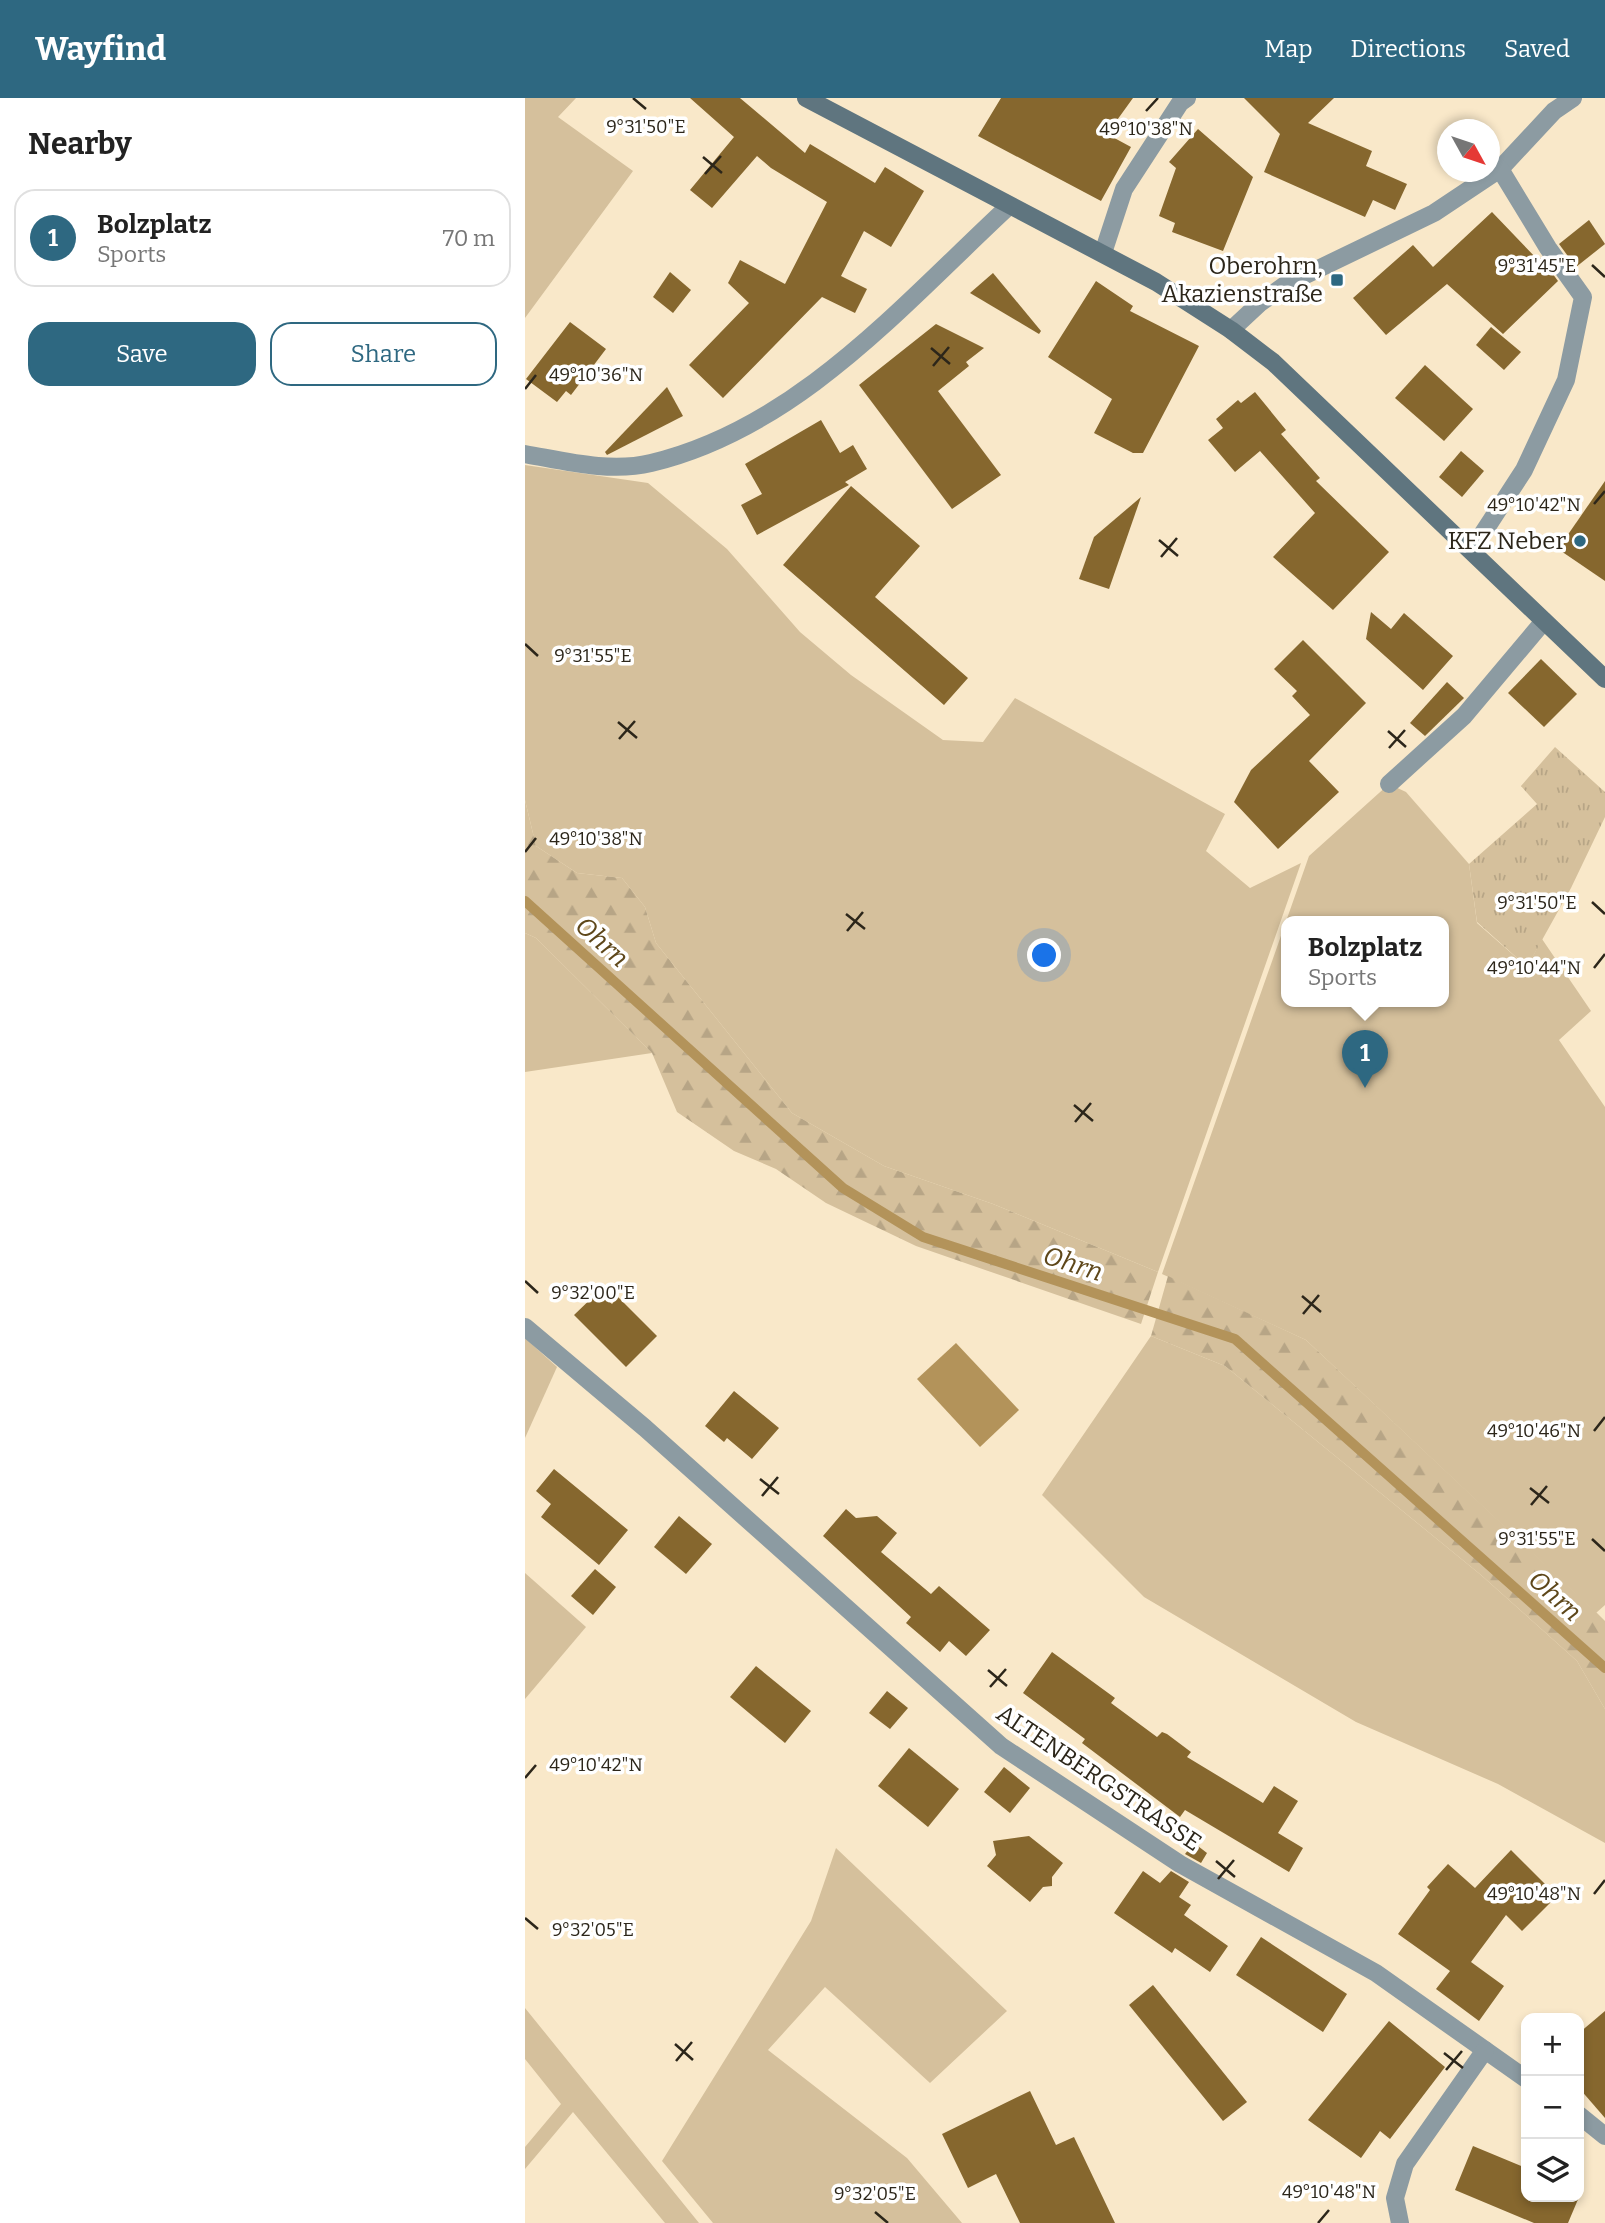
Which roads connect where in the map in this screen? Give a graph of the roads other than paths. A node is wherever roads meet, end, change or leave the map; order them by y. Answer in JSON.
{"nodes":[{"id":1,"x":806,"y":98,"type":"edge"},
{"id":2,"x":1187,"y":98,"type":"edge"},
{"id":3,"x":1573,"y":98,"type":"edge"},
{"id":4,"x":1500,"y":169,"type":"joint"},
{"id":5,"x":1480,"y":182,"type":"edge"},
{"id":6,"x":1009,"y":206,"type":"junction"},
{"id":7,"x":1103,"y":253,"type":"junction"},
{"id":8,"x":1231,"y":330,"type":"junction"},
{"id":9,"x":525,"y":454,"type":"edge"},
{"id":10,"x":1472,"y":550,"type":"junction"},
{"id":11,"x":1543,"y":621,"type":"junction"},
{"id":12,"x":1605,"y":679,"type":"edge"},
{"id":13,"x":1389,"y":784,"type":"dead end"},
{"id":14,"x":525,"y":1327,"type":"edge"},
{"id":15,"x":1485,"y":2050,"type":"junction"},
{"id":16,"x":1522,"y":2076,"type":"edge"},
{"id":17,"x":1584,"y":2119,"type":"edge"},
{"id":18,"x":1605,"y":2136,"type":"edge"},
{"id":19,"x":1399,"y":2223,"type":"edge"}],
"edges":[{"from":1,"to":6,"type":"main road"},
{"from":2,"to":7,"type":"street"},
{"from":3,"to":4,"type":"street"},
{"from":4,"to":10,"type":"street"},
{"from":5,"to":8,"type":"street"},
{"from":6,"to":7,"type":"main road"},
{"from":6,"to":9,"type":"street"},
{"from":7,"to":8,"type":"main road"},
{"from":8,"to":10,"type":"main road"},
{"from":10,"to":11,"type":"main road"},
{"from":11,"to":12,"type":"main road"},
{"from":11,"to":13,"type":"street"},
{"from":14,"to":15,"type":"street","name":"ALTENBERGSTRASSE"},
{"from":15,"to":16,"type":"street","name":"ALTENBERGSTRASSE"},
{"from":15,"to":19,"type":"street"},
{"from":17,"to":18,"type":"street"}]}
